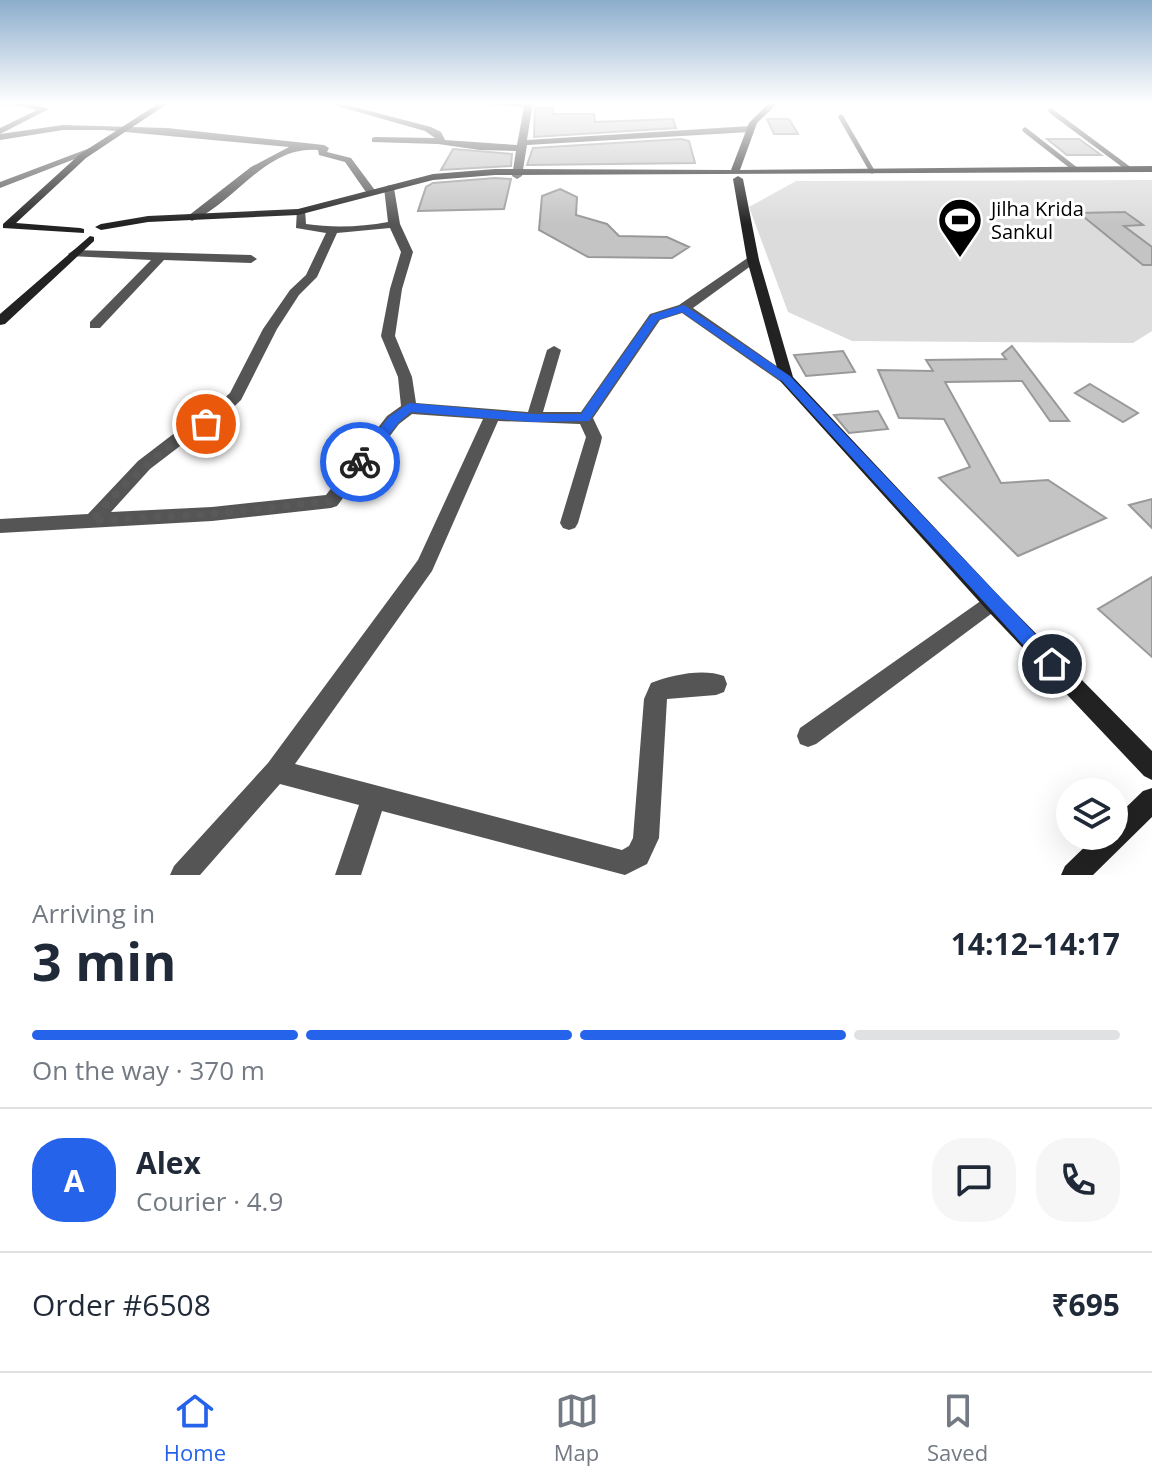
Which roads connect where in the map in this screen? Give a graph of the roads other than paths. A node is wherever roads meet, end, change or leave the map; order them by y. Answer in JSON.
{"nodes":[{"id":1,"x":103,"y":143,"type":"edge"},
{"id":2,"x":278,"y":143,"type":"edge"},
{"id":3,"x":451,"y":143,"type":"edge"},
{"id":4,"x":522,"y":143,"type":"edge"},
{"id":5,"x":564,"y":143,"type":"edge"},
{"id":6,"x":746,"y":143,"type":"edge"},
{"id":7,"x":856,"y":143,"type":"edge"},
{"id":8,"x":1044,"y":143,"type":"edge"},
{"id":9,"x":1094,"y":143,"type":"edge"},
{"id":10,"x":300,"y":145,"type":"junction"},
{"id":11,"x":521,"y":146,"type":"junction"},
{"id":12,"x":93,"y":150,"type":"junction"},
{"id":13,"x":1129,"y":169,"type":"junction"},
{"id":14,"x":1152,"y":169,"type":"edge"},
{"id":15,"x":872,"y":171,"type":"junction"},
{"id":16,"x":1086,"y":172,"type":"junction"},
{"id":17,"x":517,"y":174,"type":"junction"},
{"id":18,"x":736,"y":175,"type":"junction"},
{"id":19,"x":1152,"y":176,"type":"edge"},
{"id":20,"x":0,"y":185,"type":"edge"},
{"id":21,"x":389,"y":188,"type":"junction"},
{"id":22,"x":372,"y":193,"type":"junction"},
{"id":23,"x":301,"y":211,"type":"junction"},
{"id":24,"x":192,"y":218,"type":"junction"},
{"id":25,"x":394,"y":224,"type":"junction"},
{"id":26,"x":2,"y":227,"type":"edge"},
{"id":27,"x":332,"y":231,"type":"junction"},
{"id":28,"x":85,"y":235,"type":"junction"},
{"id":29,"x":74,"y":254,"type":"junction"},
{"id":30,"x":161,"y":256,"type":"junction"},
{"id":31,"x":251,"y":259,"type":"dead end"},
{"id":32,"x":753,"y":260,"type":"junction"},
{"id":33,"x":684,"y":308,"type":"junction"},
{"id":34,"x":0,"y":321,"type":"edge"},
{"id":35,"x":95,"y":325,"type":"dead end"},
{"id":36,"x":554,"y":350,"type":"dead end"},
{"id":37,"x":786,"y":379,"type":"junction"},
{"id":38,"x":409,"y":408,"type":"junction"},
{"id":39,"x":493,"y":414,"type":"junction"},
{"id":40,"x":534,"y":418,"type":"junction"},
{"id":41,"x":585,"y":418,"type":"junction"},
{"id":42,"x":92,"y":521,"type":"junction"},
{"id":43,"x":569,"y":523,"type":"dead end"},
{"id":44,"x":0,"y":526,"type":"edge"},
{"id":45,"x":992,"y":602,"type":"junction"},
{"id":46,"x":716,"y":684,"type":"dead end"},
{"id":47,"x":808,"y":736,"type":"dead end"},
{"id":48,"x":1152,"y":768,"type":"edge"},
{"id":49,"x":276,"y":771,"type":"junction"},
{"id":50,"x":374,"y":798,"type":"junction"},
{"id":51,"x":1152,"y":800,"type":"edge"},
{"id":52,"x":183,"y":875,"type":"edge"},
{"id":53,"x":348,"y":875,"type":"edge"},
{"id":54,"x":1074,"y":875,"type":"edge"}],
"edges":[{"from":1,"to":12,"type":"street"},
{"from":2,"to":10,"type":"street"},
{"from":3,"to":11,"type":"street"},
{"from":4,"to":11,"type":"street"},
{"from":5,"to":11,"type":"street"},
{"from":6,"to":18,"type":"street"},
{"from":7,"to":15,"type":"lane"},
{"from":8,"to":16,"type":"lane"},
{"from":9,"to":13,"type":"lane"},
{"from":10,"to":22,"type":"street"},
{"from":10,"to":24,"type":"street"},
{"from":11,"to":17,"type":"street"},
{"from":12,"to":20,"type":"street"},
{"from":12,"to":26,"type":"street"},
{"from":13,"to":14,"type":"street"},
{"from":13,"to":16,"type":"street"},
{"from":15,"to":16,"type":"street"},
{"from":15,"to":18,"type":"street"},
{"from":16,"to":18,"type":"street"},
{"from":16,"to":19,"type":"street"},
{"from":17,"to":18,"type":"street"},
{"from":17,"to":21,"type":"street"},
{"from":18,"to":32,"type":"street"},
{"from":21,"to":22,"type":"street"},
{"from":21,"to":25,"type":"street"},
{"from":22,"to":23,"type":"street"},
{"from":23,"to":24,"type":"street"},
{"from":23,"to":27,"type":"street"},
{"from":24,"to":28,"type":"street"},
{"from":25,"to":27,"type":"street"},
{"from":25,"to":38,"type":"street"},
{"from":26,"to":28,"type":"street"},
{"from":27,"to":42,"type":"street"},
{"from":28,"to":29,"type":"street"},
{"from":29,"to":30,"type":"street"},
{"from":29,"to":34,"type":"street"},
{"from":30,"to":31,"type":"street"},
{"from":30,"to":35,"type":"street"},
{"from":32,"to":33,"type":"street"},
{"from":32,"to":37,"type":"street"},
{"from":33,"to":37,"type":"street"},
{"from":33,"to":41,"type":"street"},
{"from":36,"to":40,"type":"street"},
{"from":37,"to":45,"type":"street"},
{"from":38,"to":39,"type":"street"},
{"from":38,"to":42,"type":"street"},
{"from":39,"to":40,"type":"street"},
{"from":39,"to":49,"type":"street"},
{"from":40,"to":41,"type":"street"},
{"from":41,"to":43,"type":"street"},
{"from":42,"to":44,"type":"street"},
{"from":45,"to":47,"type":"street"},
{"from":45,"to":48,"type":"street"},
{"from":46,"to":50,"type":"street"},
{"from":49,"to":50,"type":"street"},
{"from":49,"to":52,"type":"street"},
{"from":50,"to":53,"type":"street"},
{"from":51,"to":54,"type":"street"}]}
